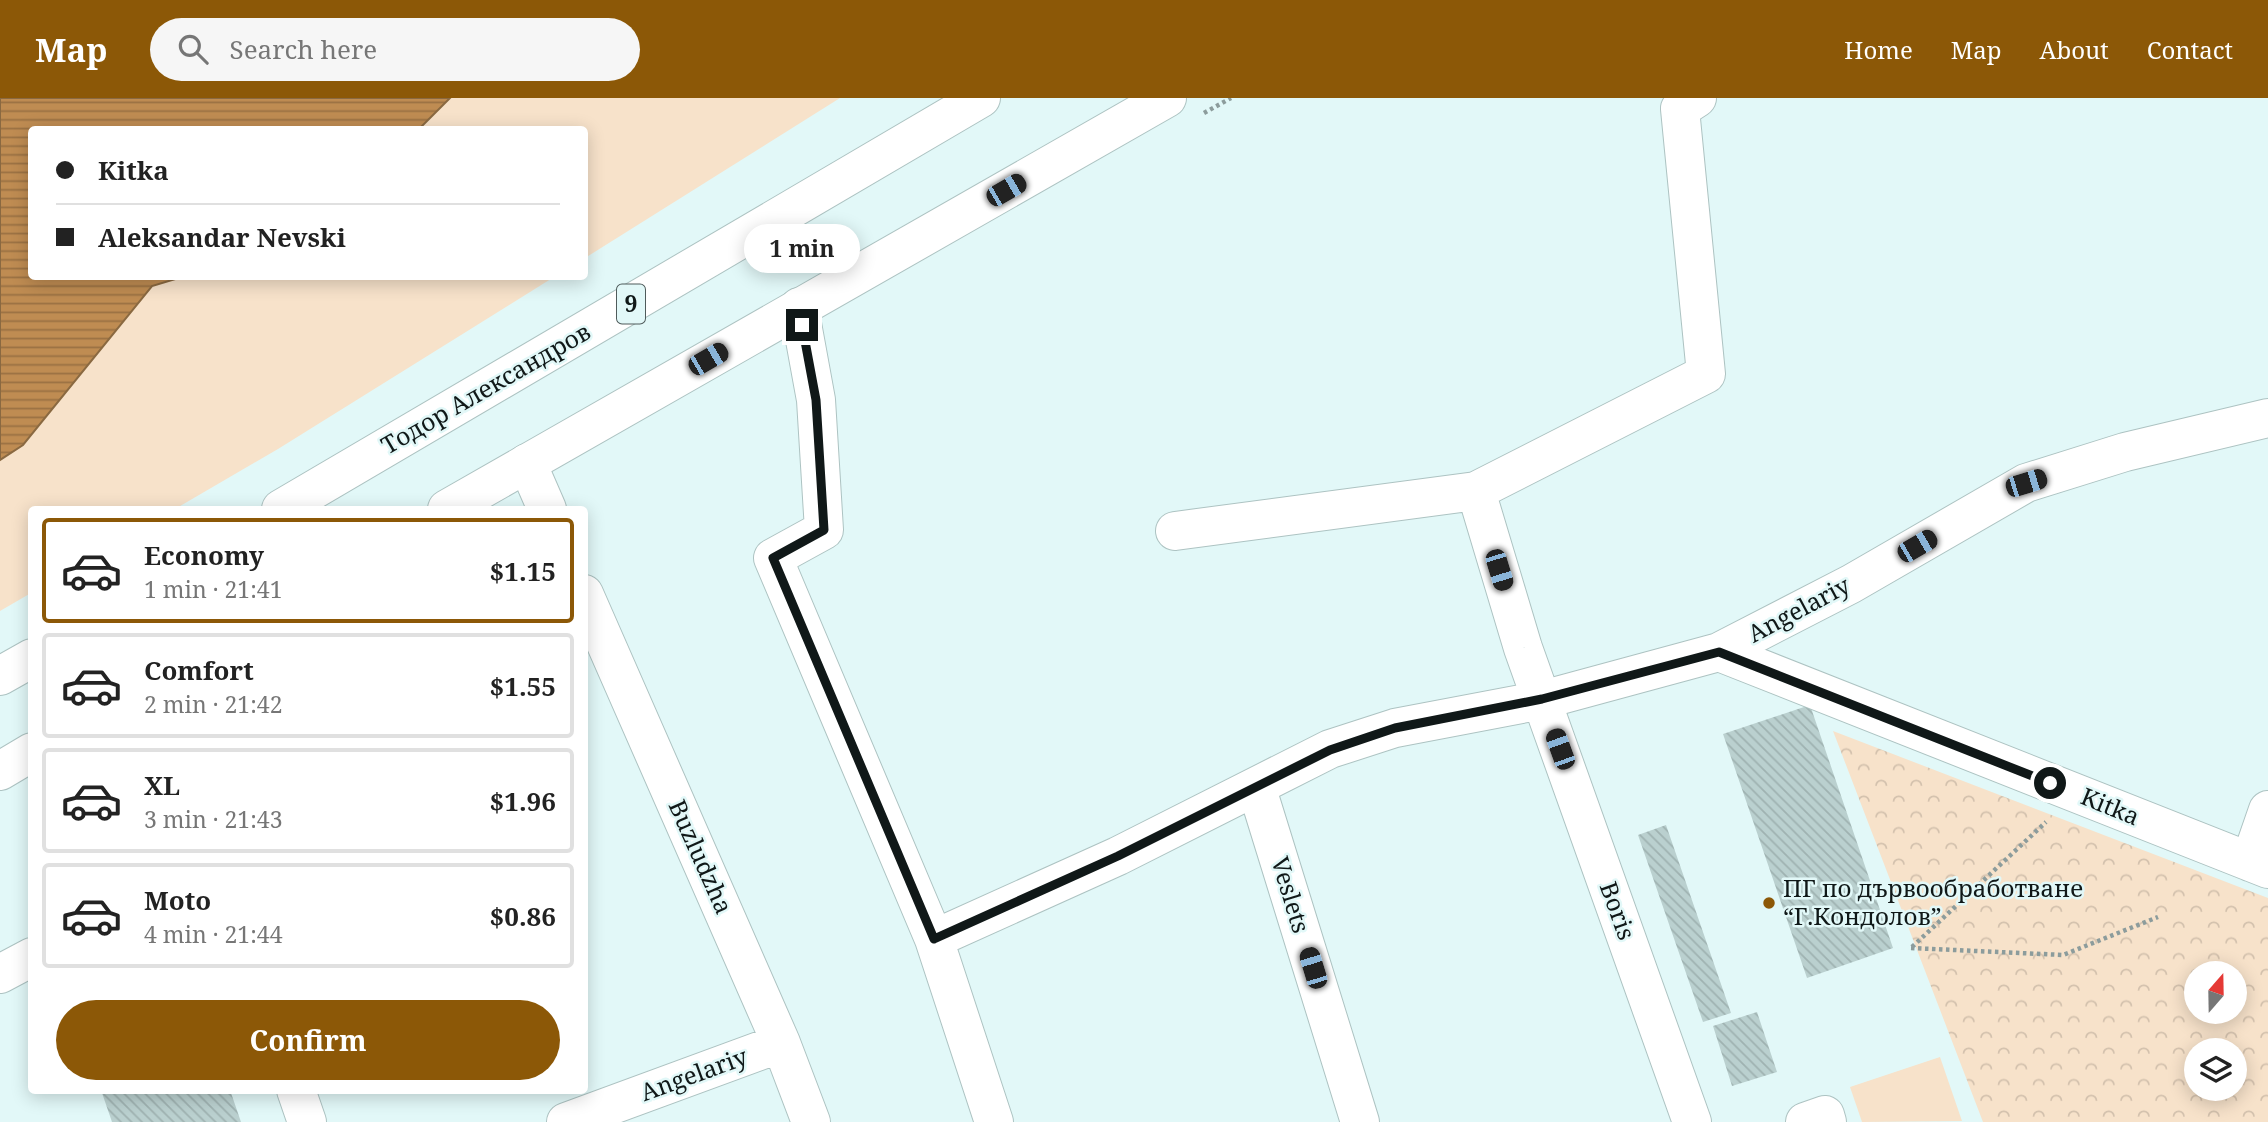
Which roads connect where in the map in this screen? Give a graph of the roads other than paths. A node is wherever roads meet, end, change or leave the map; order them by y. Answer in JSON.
{"nodes":[{"id":1,"x":981,"y":98,"type":"edge"},
{"id":2,"x":1167,"y":98,"type":"edge"},
{"id":3,"x":1697,"y":98,"type":"edge"},
{"id":4,"x":799,"y":307,"type":"junction"},
{"id":5,"x":2268,"y":418,"type":"edge"},
{"id":6,"x":527,"y":463,"type":"junction"},
{"id":7,"x":1476,"y":491,"type":"junction"},
{"id":8,"x":286,"y":506,"type":"edge"},
{"id":9,"x":452,"y":506,"type":"edge"},
{"id":10,"x":546,"y":506,"type":"edge"},
{"id":11,"x":1175,"y":531,"type":"dead end"},
{"id":12,"x":588,"y":603,"type":"edge"},
{"id":13,"x":1719,"y":652,"type":"junction"},
{"id":14,"x":28,"y":660,"type":"edge"},
{"id":15,"x":0,"y":677,"type":"edge"},
{"id":16,"x":1542,"y":699,"type":"junction"},
{"id":17,"x":1257,"y":789,"type":"junction"},
{"id":18,"x":2268,"y":810,"type":"edge"},
{"id":19,"x":2259,"y":866,"type":"edge"},
{"id":20,"x":934,"y":939,"type":"junction"},
{"id":21,"x":28,"y":959,"type":"edge"},
{"id":22,"x":0,"y":974,"type":"edge"},
{"id":23,"x":781,"y":1043,"type":"junction"},
{"id":24,"x":297,"y":1094,"type":"edge"},
{"id":25,"x":307,"y":1122,"type":"edge"},
{"id":26,"x":566,"y":1122,"type":"edge"},
{"id":27,"x":811,"y":1122,"type":"edge"},
{"id":28,"x":994,"y":1122,"type":"edge"},
{"id":29,"x":1360,"y":1122,"type":"edge"},
{"id":30,"x":1692,"y":1122,"type":"edge"}],
"edges":[{"from":1,"to":8,"type":"main road","name":"Тодор Александров","number":"9"},
{"from":2,"to":4,"type":"main road"},
{"from":3,"to":7,"type":"main road"},
{"from":4,"to":6,"type":"main road"},
{"from":4,"to":20,"type":"main road"},
{"from":5,"to":13,"type":"main road","name":"Angelariy"},
{"from":6,"to":9,"type":"main road"},
{"from":6,"to":10,"type":"main road"},
{"from":7,"to":11,"type":"main road"},
{"from":7,"to":16,"type":"main road","name":"Boris"},
{"from":12,"to":23,"type":"main road","name":"Buzludzha"},
{"from":13,"to":16,"type":"main road","name":"Angelariy"},
{"from":13,"to":19,"type":"main road","name":"Kitka"},
{"from":14,"to":15,"type":"main road"},
{"from":16,"to":17,"type":"main road","name":"Angelariy"},
{"from":16,"to":30,"type":"main road","name":"Boris"},
{"from":17,"to":20,"type":"main road","name":"Angelariy"},
{"from":17,"to":29,"type":"main road","name":"Veslets"},
{"from":18,"to":19,"type":"main road"},
{"from":20,"to":28,"type":"main road"},
{"from":21,"to":22,"type":"main road"},
{"from":23,"to":26,"type":"main road","name":"Angelariy"},
{"from":23,"to":27,"type":"main road","name":"Buzludzha"},
{"from":24,"to":25,"type":"main road"}]}
